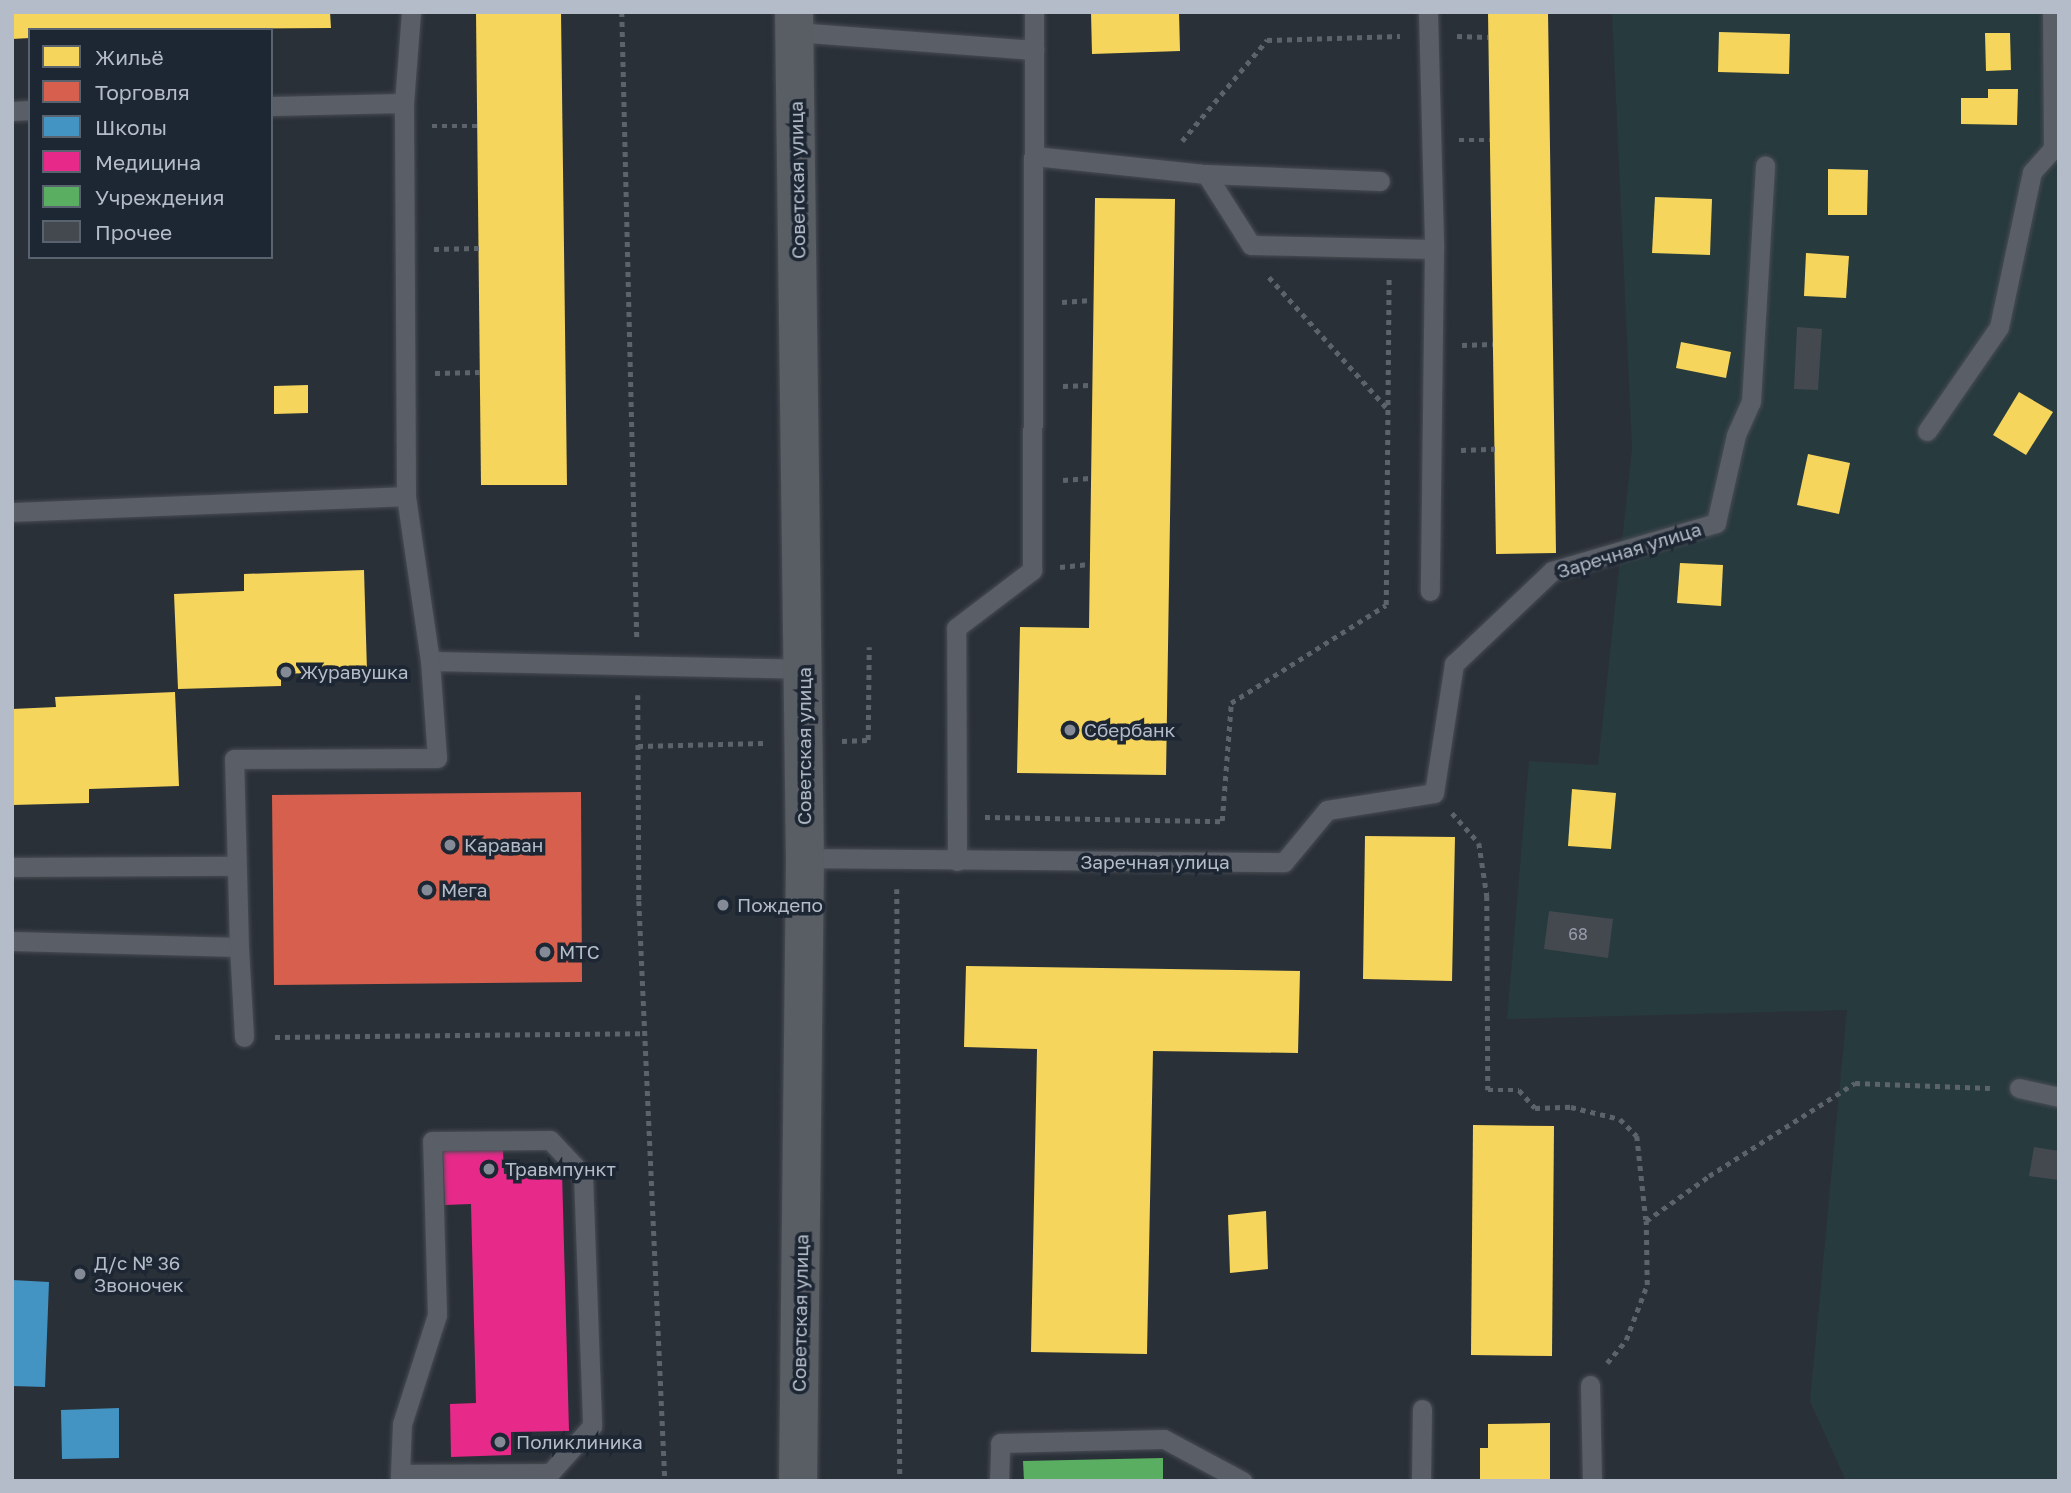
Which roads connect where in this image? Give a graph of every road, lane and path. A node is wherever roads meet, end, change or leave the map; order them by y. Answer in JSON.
{"nodes":[{"id":1,"x":411,"y":12,"type":"edge"},
{"id":2,"x":622,"y":12,"type":"edge"},
{"id":3,"x":1034,"y":12,"type":"edge"},
{"id":4,"x":1428,"y":12,"type":"edge"},
{"id":5,"x":2052,"y":12,"type":"edge"},
{"id":6,"x":794,"y":22,"type":"edge"},
{"id":7,"x":1393,"y":37,"type":"dead end"},
{"id":8,"x":1034,"y":50,"type":"junction"},
{"id":9,"x":404,"y":103,"type":"junction"},
{"id":10,"x":273,"y":106,"type":"edge"},
{"id":11,"x":477,"y":126,"type":"dead end"},
{"id":12,"x":404,"y":127,"type":"junction"},
{"id":13,"x":1034,"y":156,"type":"junction"},
{"id":14,"x":1765,"y":165,"type":"dead end"},
{"id":15,"x":1155,"y":172,"type":"junction"},
{"id":16,"x":1206,"y":174,"type":"junction"},
{"id":17,"x":1380,"y":181,"type":"dead end"},
{"id":18,"x":1251,"y":245,"type":"junction"},
{"id":19,"x":479,"y":248,"type":"dead end"},
{"id":20,"x":1390,"y":248,"type":"junction"},
{"id":21,"x":1434,"y":249,"type":"junction"},
{"id":22,"x":406,"y":250,"type":"junction"},
{"id":23,"x":480,"y":372,"type":"dead end"},
{"id":24,"x":408,"y":373,"type":"junction"},
{"id":25,"x":1388,"y":409,"type":"junction"},
{"id":26,"x":1927,"y":431,"type":"dead end"},
{"id":27,"x":406,"y":496,"type":"junction"},
{"id":28,"x":12,"y":512,"type":"edge"},
{"id":29,"x":1430,"y":591,"type":"dead end"},
{"id":30,"x":430,"y":661,"type":"junction"},
{"id":31,"x":638,"y":668,"type":"junction"},
{"id":32,"x":804,"y":669,"type":"junction"},
{"id":33,"x":1434,"y":793,"type":"junction"},
{"id":34,"x":956,"y":816,"type":"junction"},
{"id":35,"x":805,"y":859,"type":"junction"},
{"id":36,"x":897,"y":860,"type":"junction"},
{"id":37,"x":957,"y":862,"type":"junction"},
{"id":38,"x":233,"y":866,"type":"junction"},
{"id":39,"x":12,"y":867,"type":"edge"},
{"id":40,"x":12,"y":942,"type":"edge"},
{"id":41,"x":239,"y":947,"type":"junction"},
{"id":42,"x":645,"y":1033,"type":"junction"},
{"id":43,"x":244,"y":1037,"type":"joint"},
{"id":44,"x":2019,"y":1088,"type":"joint"},
{"id":45,"x":2059,"y":1097,"type":"edge"},
{"id":46,"x":1646,"y":1221,"type":"junction"},
{"id":47,"x":1590,"y":1385,"type":"joint"},
{"id":48,"x":1422,"y":1409,"type":"dead end"},
{"id":49,"x":400,"y":1477,"type":"edge"},
{"id":50,"x":665,"y":1481,"type":"edge"},
{"id":51,"x":798,"y":1481,"type":"edge"},
{"id":52,"x":900,"y":1481,"type":"edge"},
{"id":53,"x":999,"y":1481,"type":"edge"},
{"id":54,"x":1242,"y":1481,"type":"edge"},
{"id":55,"x":1421,"y":1481,"type":"edge"},
{"id":56,"x":1592,"y":1481,"type":"edge"}],
"edges":[{"from":1,"to":9,"type":"lane"},
{"from":2,"to":31,"type":"path"},
{"from":3,"to":8,"type":"lane"},
{"from":4,"to":21,"type":"lane"},
{"from":5,"to":26,"type":"lane"},
{"from":6,"to":8,"type":"lane"},
{"from":6,"to":32,"type":"main road","name":"Советская улица"},
{"from":7,"to":15,"type":"path"},
{"from":8,"to":13,"type":"lane"},
{"from":9,"to":10,"type":"lane"},
{"from":9,"to":12,"type":"lane"},
{"from":11,"to":12,"type":"path"},
{"from":12,"to":22,"type":"lane"},
{"from":13,"to":15,"type":"lane"},
{"from":13,"to":34,"type":"lane"},
{"from":14,"to":33,"type":"lane","name":"Заречная улица"},
{"from":15,"to":16,"type":"lane"},
{"from":16,"to":17,"type":"lane"},
{"from":16,"to":18,"type":"lane"},
{"from":18,"to":20,"type":"lane"},
{"from":18,"to":25,"type":"path"},
{"from":19,"to":22,"type":"path"},
{"from":20,"to":21,"type":"lane"},
{"from":20,"to":25,"type":"path"},
{"from":21,"to":29,"type":"lane"},
{"from":22,"to":24,"type":"lane"},
{"from":23,"to":24,"type":"path"},
{"from":24,"to":27,"type":"lane"},
{"from":25,"to":34,"type":"path"},
{"from":27,"to":28,"type":"lane"},
{"from":27,"to":30,"type":"lane"},
{"from":30,"to":31,"type":"lane"},
{"from":30,"to":38,"type":"lane"},
{"from":31,"to":32,"type":"lane"},
{"from":31,"to":42,"type":"path"},
{"from":32,"to":35,"type":"main road","name":"Советская улица"},
{"from":33,"to":37,"type":"lane","name":"Заречная улица"},
{"from":33,"to":46,"type":"path"},
{"from":34,"to":37,"type":"lane"},
{"from":35,"to":36,"type":"lane","name":"Заречная улица"},
{"from":35,"to":51,"type":"main road","name":"Советская улица"},
{"from":36,"to":37,"type":"lane","name":"Заречная улица"},
{"from":36,"to":52,"type":"path"},
{"from":38,"to":39,"type":"lane"},
{"from":38,"to":41,"type":"lane"},
{"from":40,"to":41,"type":"lane"},
{"from":41,"to":43,"type":"lane"},
{"from":42,"to":43,"type":"path"},
{"from":42,"to":50,"type":"path"},
{"from":44,"to":45,"type":"lane"},
{"from":44,"to":46,"type":"path"},
{"from":46,"to":47,"type":"path"},
{"from":47,"to":56,"type":"lane"},
{"from":48,"to":55,"type":"lane"},
{"from":49,"to":49,"type":"lane"},
{"from":53,"to":54,"type":"lane"}]}
